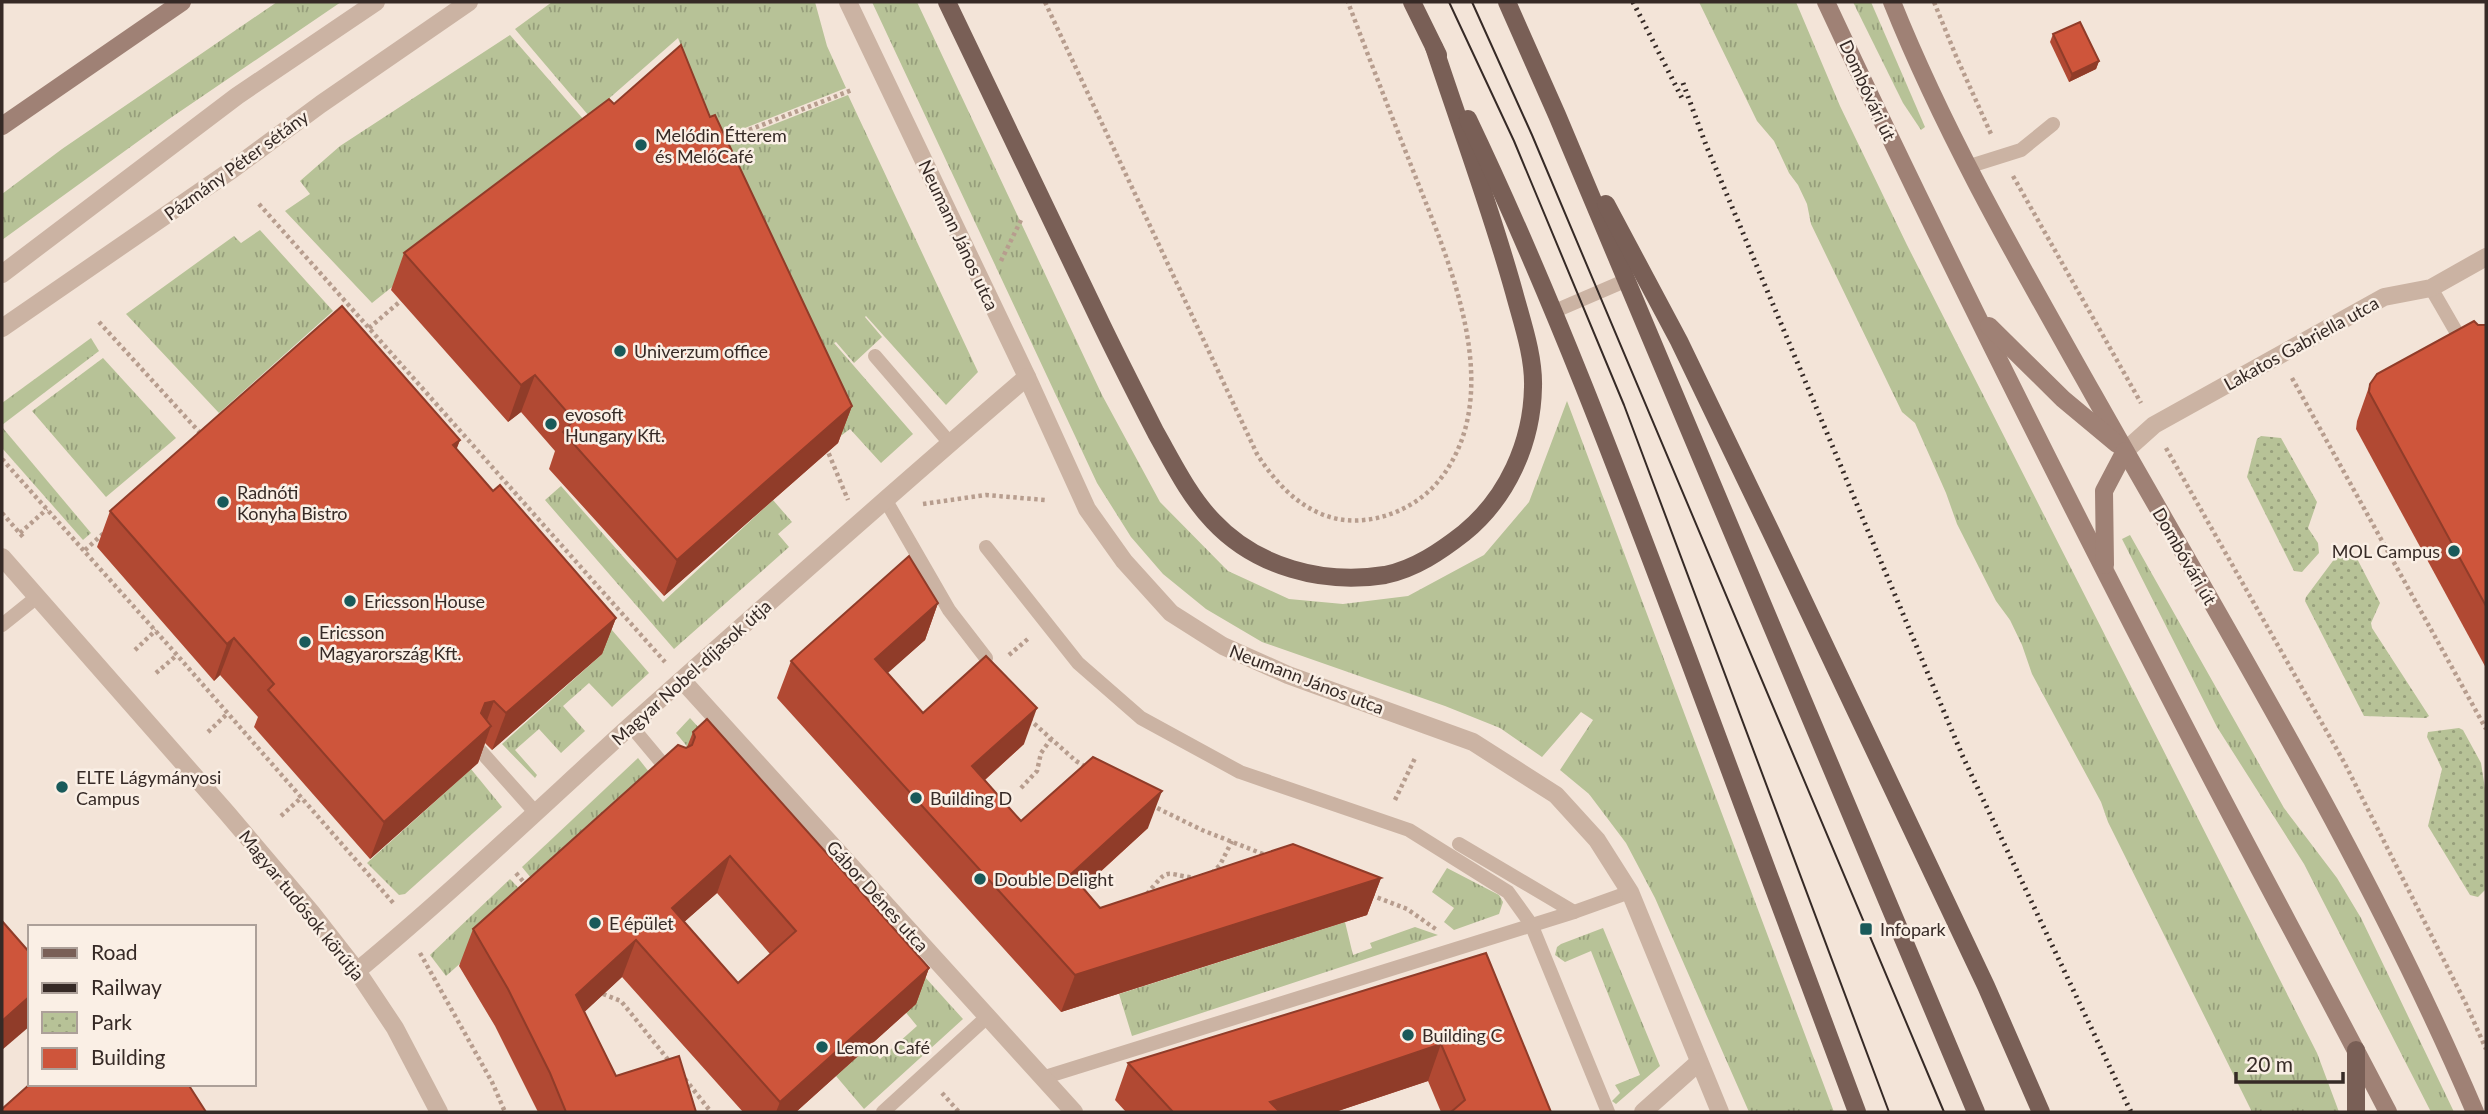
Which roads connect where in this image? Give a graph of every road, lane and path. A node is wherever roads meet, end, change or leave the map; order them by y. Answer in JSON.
{"nodes":[{"id":1,"x":181,"y":2,"type":"edge"},
{"id":2,"x":376,"y":2,"type":"edge"},
{"id":3,"x":469,"y":2,"type":"edge"},
{"id":4,"x":848,"y":2,"type":"edge"},
{"id":5,"x":947,"y":2,"type":"edge"},
{"id":6,"x":1045,"y":2,"type":"edge"},
{"id":7,"x":1348,"y":2,"type":"edge"},
{"id":8,"x":1412,"y":2,"type":"edge"},
{"id":9,"x":1507,"y":2,"type":"edge"},
{"id":10,"x":1826,"y":2,"type":"edge"},
{"id":11,"x":1892,"y":2,"type":"edge"},
{"id":12,"x":1934,"y":2,"type":"edge"},
{"id":13,"x":1434,"y":47,"type":"junction"},
{"id":14,"x":852,"y":90,"type":"dead end"},
{"id":15,"x":1557,"y":115,"type":"junction"},
{"id":16,"x":2053,"y":124,"type":"dead end"},
{"id":17,"x":2,"y":126,"type":"edge"},
{"id":18,"x":718,"y":142,"type":"edge"},
{"id":19,"x":2002,"y":156,"type":"junction"},
{"id":20,"x":1967,"y":167,"type":"junction"},
{"id":21,"x":1037,"y":190,"type":"junction"},
{"id":22,"x":259,"y":205,"type":"dead end"},
{"id":23,"x":2486,"y":257,"type":"edge"},
{"id":24,"x":2,"y":274,"type":"edge"},
{"id":25,"x":980,"y":279,"type":"junction"},
{"id":26,"x":1627,"y":280,"type":"junction"},
{"id":27,"x":2431,"y":288,"type":"junction"},
{"id":28,"x":410,"y":292,"type":"edge"},
{"id":29,"x":354,"y":311,"type":"junction"},
{"id":30,"x":1555,"y":311,"type":"junction"},
{"id":31,"x":1978,"y":315,"type":"junction"},
{"id":32,"x":344,"y":320,"type":"edge"},
{"id":33,"x":99,"y":322,"type":"dead end"},
{"id":34,"x":2,"y":328,"type":"edge"},
{"id":35,"x":369,"y":328,"type":"junction"},
{"id":36,"x":2469,"y":353,"type":"edge"},
{"id":37,"x":2279,"y":355,"type":"junction"},
{"id":38,"x":875,"y":356,"type":"dead end"},
{"id":39,"x":1027,"y":377,"type":"junction"},
{"id":40,"x":2154,"y":425,"type":"junction"},
{"id":41,"x":823,"y":438,"type":"edge"},
{"id":42,"x":207,"y":441,"type":"edge"},
{"id":43,"x":949,"y":442,"type":"junction"},
{"id":44,"x":2125,"y":451,"type":"junction"},
{"id":45,"x":2,"y":459,"type":"edge"},
{"id":46,"x":884,"y":499,"type":"junction"},
{"id":47,"x":1045,"y":500,"type":"dead end"},
{"id":48,"x":848,"y":501,"type":"dead end"},
{"id":49,"x":915,"y":506,"type":"dead end"},
{"id":50,"x":47,"y":509,"type":"junction"},
{"id":51,"x":116,"y":523,"type":"edge"},
{"id":52,"x":20,"y":533,"type":"dead end"},
{"id":53,"x":986,"y":547,"type":"dead end"},
{"id":54,"x":85,"y":550,"type":"junction"},
{"id":55,"x":2,"y":557,"type":"edge"},
{"id":56,"x":2105,"y":569,"type":"junction"},
{"id":57,"x":37,"y":597,"type":"junction"},
{"id":58,"x":1046,"y":624,"type":"junction"},
{"id":59,"x":2,"y":625,"type":"edge"},
{"id":60,"x":156,"y":631,"type":"junction"},
{"id":61,"x":135,"y":650,"type":"dead end"},
{"id":62,"x":177,"y":655,"type":"junction"},
{"id":63,"x":986,"y":658,"type":"edge"},
{"id":64,"x":1006,"y":658,"type":"dead end"},
{"id":65,"x":668,"y":665,"type":"dead end"},
{"id":66,"x":156,"y":673,"type":"dead end"},
{"id":67,"x":682,"y":680,"type":"junction"},
{"id":68,"x":228,"y":713,"type":"junction"},
{"id":69,"x":1028,"y":718,"type":"edge"},
{"id":70,"x":631,"y":726,"type":"junction"},
{"id":71,"x":2486,"y":729,"type":"edge"},
{"id":72,"x":208,"y":732,"type":"dead end"},
{"id":73,"x":1051,"y":739,"type":"junction"},
{"id":74,"x":477,"y":747,"type":"edge"},
{"id":75,"x":1416,"y":756,"type":"dead end"},
{"id":76,"x":1087,"y":768,"type":"edge"},
{"id":77,"x":672,"y":775,"type":"edge"},
{"id":78,"x":1401,"y":787,"type":"dead end"},
{"id":79,"x":1021,"y":788,"type":"dead end"},
{"id":80,"x":302,"y":797,"type":"junction"},
{"id":81,"x":1143,"y":801,"type":"edge"},
{"id":82,"x":535,"y":813,"type":"junction"},
{"id":83,"x":281,"y":816,"type":"dead end"},
{"id":84,"x":1232,"y":841,"type":"junction"},
{"id":85,"x":1459,"y":844,"type":"dead end"},
{"id":86,"x":1270,"y":856,"type":"edge"},
{"id":87,"x":516,"y":873,"type":"dead end"},
{"id":88,"x":1198,"y":878,"type":"edge"},
{"id":89,"x":1206,"y":878,"type":"edge"},
{"id":90,"x":529,"y":889,"type":"edge"},
{"id":91,"x":1630,"y":892,"type":"junction"},
{"id":92,"x":1370,"y":895,"type":"edge"},
{"id":93,"x":1140,"y":902,"type":"edge"},
{"id":94,"x":1574,"y":912,"type":"junction"},
{"id":95,"x":1531,"y":924,"type":"junction"},
{"id":96,"x":406,"y":930,"type":"junction"},
{"id":97,"x":1461,"y":947,"type":"junction"},
{"id":98,"x":357,"y":971,"type":"junction"},
{"id":99,"x":603,"y":994,"type":"edge"},
{"id":100,"x":987,"y":1017,"type":"junction"},
{"id":101,"x":2486,"y":1049,"type":"edge"},
{"id":102,"x":2356,"y":1050,"type":"junction"},
{"id":103,"x":1699,"y":1062,"type":"junction"},
{"id":104,"x":1042,"y":1078,"type":"junction"},
{"id":105,"x":439,"y":1112,"type":"edge"},
{"id":106,"x":506,"y":1112,"type":"edge"},
{"id":107,"x":711,"y":1112,"type":"edge"},
{"id":108,"x":883,"y":1112,"type":"edge"},
{"id":109,"x":1074,"y":1112,"type":"edge"},
{"id":110,"x":1608,"y":1112,"type":"edge"},
{"id":111,"x":1643,"y":1112,"type":"edge"},
{"id":112,"x":1720,"y":1112,"type":"edge"},
{"id":113,"x":1857,"y":1112,"type":"edge"},
{"id":114,"x":1976,"y":1112,"type":"edge"},
{"id":115,"x":2041,"y":1112,"type":"edge"},
{"id":116,"x":2356,"y":1112,"type":"edge"},
{"id":117,"x":2388,"y":1112,"type":"edge"},
{"id":118,"x":2475,"y":1112,"type":"edge"}],
"edges":[{"from":1,"to":17,"type":"main road"},
{"from":2,"to":24,"type":"street"},
{"from":3,"to":34,"type":"street","name":"Pázmány Péter sétány"},
{"from":4,"to":25,"type":"street","name":"Neumann János utca"},
{"from":5,"to":21,"type":"main road"},
{"from":6,"to":7,"type":"path"},
{"from":8,"to":13,"type":"main road"},
{"from":9,"to":15,"type":"main road"},
{"from":10,"to":31,"type":"main road","name":"Dombóvári út"},
{"from":11,"to":20,"type":"main road","name":"Dombóvári út"},
{"from":12,"to":19,"type":"path"},
{"from":13,"to":21,"type":"main road"},
{"from":13,"to":30,"type":"main road"},
{"from":14,"to":18,"type":"path"},
{"from":15,"to":26,"type":"main road"},
{"from":15,"to":115,"type":"main road"},
{"from":16,"to":19,"type":"lane"},
{"from":19,"to":20,"type":"lane"},
{"from":19,"to":40,"type":"path"},
{"from":20,"to":44,"type":"main road","name":"Dombóvári út"},
{"from":21,"to":25,"type":"path"},
{"from":22,"to":29,"type":"path"},
{"from":23,"to":27,"type":"street","name":"Lakatos Gabriella utca"},
{"from":25,"to":39,"type":"street","name":"Neumann János utca"},
{"from":26,"to":30,"type":"lane"},
{"from":26,"to":114,"type":"main road"},
{"from":27,"to":36,"type":"lane"},
{"from":27,"to":37,"type":"street","name":"Lakatos Gabriella utca"},
{"from":28,"to":35,"type":"path"},
{"from":29,"to":32,"type":"path"},
{"from":29,"to":35,"type":"path"},
{"from":30,"to":113,"type":"main road"},
{"from":31,"to":44,"type":"main road"},
{"from":31,"to":56,"type":"main road","name":"Dombóvári út"},
{"from":33,"to":42,"type":"path"},
{"from":35,"to":65,"type":"path"},
{"from":37,"to":40,"type":"street","name":"Lakatos Gabriella utca"},
{"from":37,"to":71,"type":"path"},
{"from":38,"to":43,"type":"lane"},
{"from":39,"to":43,"type":"street","name":"Magyar Nobel-díjasok útja"},
{"from":39,"to":91,"type":"street","name":"Neumann János utca"},
{"from":40,"to":44,"type":"street","name":"Lakatos Gabriella utca"},
{"from":40,"to":101,"type":"path"},
{"from":41,"to":48,"type":"path"},
{"from":43,"to":46,"type":"street","name":"Magyar Nobel-díjasok útja"},
{"from":44,"to":56,"type":"main road"},
{"from":44,"to":118,"type":"main road","name":"Dombóvári út"},
{"from":45,"to":50,"type":"path"},
{"from":46,"to":63,"type":"lane"},
{"from":46,"to":67,"type":"street","name":"Magyar Nobel-díjasok útja"},
{"from":47,"to":49,"type":"path"},
{"from":50,"to":52,"type":"path"},
{"from":50,"to":54,"type":"path"},
{"from":51,"to":54,"type":"path"},
{"from":53,"to":58,"type":"lane"},
{"from":54,"to":60,"type":"path"},
{"from":55,"to":57,"type":"street","name":"Magyar tudósok körútja"},
{"from":56,"to":102,"type":"main road","name":"Dombóvári út"},
{"from":57,"to":59,"type":"lane"},
{"from":57,"to":98,"type":"street","name":"Magyar tudósok körútja"},
{"from":58,"to":64,"type":"path"},
{"from":58,"to":95,"type":"lane"},
{"from":60,"to":61,"type":"path"},
{"from":60,"to":62,"type":"path"},
{"from":62,"to":66,"type":"path"},
{"from":62,"to":68,"type":"path"},
{"from":67,"to":70,"type":"street","name":"Magyar Nobel-díjasok útja"},
{"from":67,"to":100,"type":"street","name":"Gábor Dénes utca"},
{"from":68,"to":72,"type":"path"},
{"from":68,"to":80,"type":"path"},
{"from":69,"to":73,"type":"path"},
{"from":70,"to":77,"type":"lane"},
{"from":70,"to":82,"type":"street","name":"Magyar Nobel-díjasok útja"},
{"from":73,"to":76,"type":"path"},
{"from":73,"to":79,"type":"path"},
{"from":74,"to":82,"type":"lane"},
{"from":75,"to":78,"type":"path"},
{"from":80,"to":83,"type":"path"},
{"from":80,"to":96,"type":"path"},
{"from":81,"to":84,"type":"path"},
{"from":82,"to":96,"type":"street","name":"Magyar Nobel-díjasok útja"},
{"from":84,"to":86,"type":"path"},
{"from":84,"to":89,"type":"path"},
{"from":85,"to":94,"type":"lane"},
{"from":87,"to":90,"type":"path"},
{"from":88,"to":93,"type":"path"},
{"from":91,"to":94,"type":"lane"},
{"from":91,"to":103,"type":"street","name":"Neumann János utca"},
{"from":92,"to":97,"type":"path"},
{"from":94,"to":95,"type":"lane"},
{"from":95,"to":97,"type":"lane"},
{"from":95,"to":110,"type":"lane"},
{"from":96,"to":98,"type":"street","name":"Magyar Nobel-díjasok útja"},
{"from":96,"to":106,"type":"path"},
{"from":97,"to":104,"type":"lane"},
{"from":98,"to":105,"type":"street","name":"Magyar tudósok körútja"},
{"from":99,"to":107,"type":"path"},
{"from":100,"to":104,"type":"street","name":"Gábor Dénes utca"},
{"from":100,"to":108,"type":"lane"},
{"from":102,"to":116,"type":"main road"},
{"from":102,"to":117,"type":"main road","name":"Dombóvári út"},
{"from":103,"to":111,"type":"street"},
{"from":103,"to":112,"type":"street","name":"Neumann János utca"},
{"from":104,"to":109,"type":"street","name":"Gábor Dénes utca"}]}
